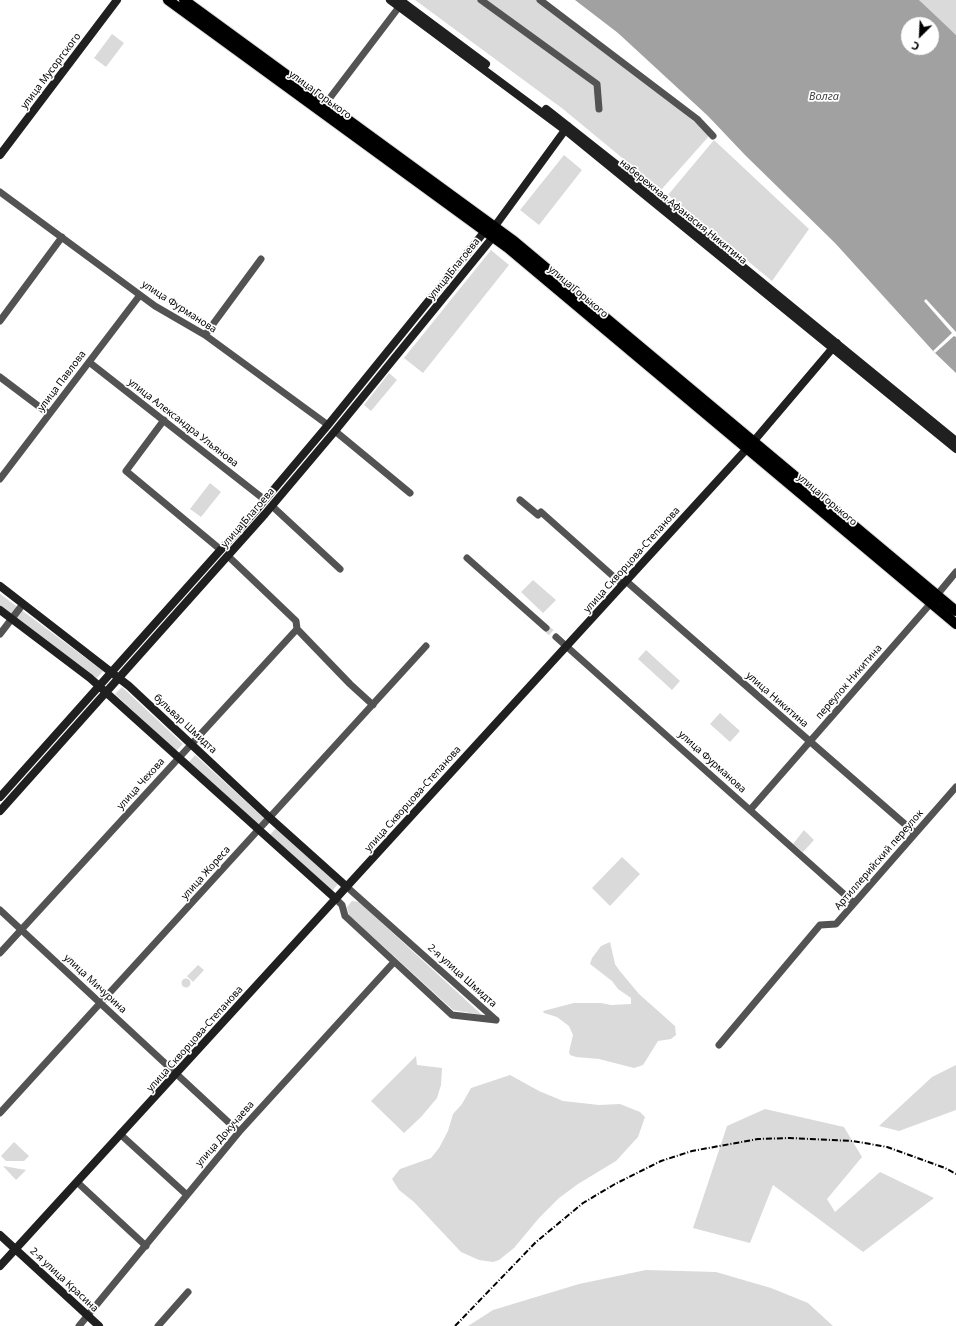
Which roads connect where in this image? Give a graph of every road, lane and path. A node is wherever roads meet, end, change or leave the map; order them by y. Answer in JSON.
{"nodes":[{"id":1,"x":117,"y":0,"type":"edge"},
{"id":2,"x":168,"y":0,"type":"edge"},
{"id":3,"x":184,"y":0,"type":"edge"},
{"id":4,"x":390,"y":0,"type":"edge"},
{"id":5,"x":481,"y":0,"type":"edge"},
{"id":6,"x":540,"y":0,"type":"edge"},
{"id":7,"x":399,"y":3,"type":"edge"},
{"id":8,"x":323,"y":107,"type":"junction"},
{"id":9,"x":599,"y":109,"type":"dead end"},
{"id":10,"x":567,"y":128,"type":"junction"},
{"id":11,"x":713,"y":136,"type":"dead end"},
{"id":12,"x":0,"y":155,"type":"edge"},
{"id":13,"x":0,"y":192,"type":"edge"},
{"id":14,"x":495,"y":226,"type":"junction"},
{"id":15,"x":489,"y":234,"type":"junction"},
{"id":16,"x":62,"y":237,"type":"junction"},
{"id":17,"x":261,"y":259,"type":"dead end"},
{"id":18,"x":140,"y":295,"type":"junction"},
{"id":19,"x":0,"y":321,"type":"edge"},
{"id":20,"x":205,"y":335,"type":"junction"},
{"id":21,"x":835,"y":345,"type":"junction"},
{"id":22,"x":89,"y":362,"type":"junction"},
{"id":23,"x":0,"y":377,"type":"edge"},
{"id":24,"x":49,"y":414,"type":"junction"},
{"id":25,"x":333,"y":418,"type":"junction"},
{"id":26,"x":164,"y":420,"type":"junction"},
{"id":27,"x":328,"y":425,"type":"junction"},
{"id":28,"x":332,"y":434,"type":"junction"},
{"id":29,"x":956,"y":441,"type":"edge"},
{"id":30,"x":750,"y":445,"type":"junction"},
{"id":31,"x":956,"y":448,"type":"edge"},
{"id":32,"x":0,"y":479,"type":"edge"},
{"id":33,"x":410,"y":493,"type":"dead end"},
{"id":34,"x":265,"y":500,"type":"junction"},
{"id":35,"x":520,"y":500,"type":"dead end"},
{"id":36,"x":272,"y":506,"type":"junction"},
{"id":37,"x":221,"y":550,"type":"junction"},
{"id":38,"x":228,"y":556,"type":"junction"},
{"id":39,"x":467,"y":558,"type":"dead end"},
{"id":40,"x":340,"y":569,"type":"dead end"},
{"id":41,"x":956,"y":572,"type":"edge"},
{"id":42,"x":624,"y":583,"type":"junction"},
{"id":43,"x":0,"y":586,"type":"edge"},
{"id":44,"x":934,"y":599,"type":"junction"},
{"id":45,"x":23,"y":604,"type":"junction"},
{"id":46,"x":0,"y":610,"type":"edge"},
{"id":47,"x":956,"y":611,"type":"edge"},
{"id":48,"x":12,"y":619,"type":"junction"},
{"id":49,"x":956,"y":624,"type":"edge"},
{"id":50,"x":546,"y":628,"type":"tunnel mouth"},
{"id":51,"x":297,"y":629,"type":"junction"},
{"id":52,"x":0,"y":634,"type":"edge"},
{"id":53,"x":556,"y":637,"type":"tunnel mouth"},
{"id":54,"x":426,"y":646,"type":"dead end"},
{"id":55,"x":567,"y":646,"type":"junction"},
{"id":56,"x":112,"y":672,"type":"junction"},
{"id":57,"x":120,"y":678,"type":"junction"},
{"id":58,"x":99,"y":687,"type":"junction"},
{"id":59,"x":106,"y":694,"type":"junction"},
{"id":60,"x":373,"y":705,"type":"junction"},
{"id":61,"x":810,"y":742,"type":"junction"},
{"id":62,"x":191,"y":744,"type":"junction"},
{"id":63,"x":179,"y":757,"type":"junction"},
{"id":64,"x":956,"y":786,"type":"edge"},
{"id":65,"x":0,"y":797,"type":"edge"},
{"id":66,"x":750,"y":810,"type":"junction"},
{"id":67,"x":0,"y":811,"type":"edge"},
{"id":68,"x":270,"y":818,"type":"junction"},
{"id":69,"x":259,"y":830,"type":"junction"},
{"id":70,"x":915,"y":833,"type":"junction"},
{"id":71,"x":346,"y":887,"type":"junction"},
{"id":72,"x":336,"y":899,"type":"junction"},
{"id":73,"x":854,"y":903,"type":"junction"},
{"id":74,"x":0,"y":910,"type":"edge"},
{"id":75,"x":21,"y":929,"type":"junction"},
{"id":76,"x":0,"y":953,"type":"edge"},
{"id":77,"x":394,"y":962,"type":"junction"},
{"id":78,"x":102,"y":1003,"type":"junction"},
{"id":79,"x":719,"y":1045,"type":"dead end"},
{"id":80,"x":177,"y":1073,"type":"junction"},
{"id":81,"x":0,"y":1113,"type":"edge"},
{"id":82,"x":239,"y":1132,"type":"junction"},
{"id":83,"x":120,"y":1134,"type":"junction"},
{"id":84,"x":77,"y":1182,"type":"junction"},
{"id":85,"x":187,"y":1195,"type":"junction"},
{"id":86,"x":0,"y":1235,"type":"edge"},
{"id":87,"x":146,"y":1246,"type":"junction"},
{"id":88,"x":16,"y":1249,"type":"junction"},
{"id":89,"x":0,"y":1266,"type":"edge"},
{"id":90,"x":188,"y":1292,"type":"dead end"},
{"id":91,"x":88,"y":1316,"type":"junction"},
{"id":92,"x":79,"y":1326,"type":"edge"},
{"id":93,"x":98,"y":1326,"type":"edge"},
{"id":94,"x":158,"y":1326,"type":"edge"}],
"edges":[{"from":1,"to":12,"type":"main road","name":"улица Мусоргского"},
{"from":2,"to":8,"type":"main road","name":"улица Горького"},
{"from":3,"to":8,"type":"main road","name":"улица Горького"},
{"from":4,"to":7,"type":"main road","name":"набережная Афанасия Никитина"},
{"from":5,"to":9,"type":"street"},
{"from":6,"to":11,"type":"street"},
{"from":7,"to":8,"type":"street"},
{"from":7,"to":10,"type":"main road","name":"набережная Афанасия Никитина"},
{"from":8,"to":14,"type":"main road","name":"улица Горького"},
{"from":8,"to":15,"type":"main road","name":"улица Горького"},
{"from":10,"to":14,"type":"main road","name":"улица Благоева"},
{"from":10,"to":21,"type":"main road","name":"набережная Афанасия Никитина"},
{"from":13,"to":16,"type":"street","name":"улица Фурманова"},
{"from":14,"to":15,"type":"main road","name":"улица Благоева"},
{"from":14,"to":30,"type":"main road","name":"улица Горького"},
{"from":15,"to":25,"type":"main road","name":"улица Благоева"},
{"from":15,"to":28,"type":"main road","name":"улица Благоева"},
{"from":15,"to":30,"type":"main road","name":"улица Горького"},
{"from":16,"to":18,"type":"street","name":"улица Фурманова"},
{"from":16,"to":19,"type":"street"},
{"from":17,"to":20,"type":"street"},
{"from":18,"to":20,"type":"street","name":"улица Фурманова"},
{"from":18,"to":22,"type":"street","name":"улица Павлова"},
{"from":20,"to":27,"type":"street","name":"улица Фурманова"},
{"from":21,"to":29,"type":"main road","name":"набережная Афанасия Никитина"},
{"from":21,"to":30,"type":"main road","name":"улица Скворцова-Степанова"},
{"from":21,"to":31,"type":"main road","name":"набережная Афанасия Никитина"},
{"from":22,"to":24,"type":"street","name":"улица Павлова"},
{"from":22,"to":26,"type":"street","name":"улица Александра Ульянова"},
{"from":23,"to":24,"type":"street"},
{"from":24,"to":32,"type":"street","name":"улица Павлова"},
{"from":25,"to":27,"type":"main road","name":"улица Благоева"},
{"from":25,"to":28,"type":"main road"},
{"from":26,"to":34,"type":"street","name":"улица Александра Ульянова"},
{"from":26,"to":37,"type":"street"},
{"from":27,"to":28,"type":"main road"},
{"from":27,"to":34,"type":"main road","name":"улица Благоева"},
{"from":28,"to":33,"type":"street"},
{"from":28,"to":36,"type":"main road","name":"улица Благоева"},
{"from":30,"to":42,"type":"main road","name":"улица Скворцова-Степанова"},
{"from":30,"to":44,"type":"main road","name":"улица Горького"},
{"from":34,"to":37,"type":"main road","name":"улица Благоева"},
{"from":35,"to":42,"type":"street","name":"улица Никитина"},
{"from":36,"to":38,"type":"main road","name":"улица Благоева"},
{"from":36,"to":40,"type":"street"},
{"from":37,"to":56,"type":"main road","name":"улица Благоева"},
{"from":38,"to":51,"type":"street"},
{"from":38,"to":57,"type":"main road","name":"улица Благоева"},
{"from":39,"to":50,"type":"street"},
{"from":41,"to":44,"type":"street","name":"переулок Никитина"},
{"from":42,"to":55,"type":"main road","name":"улица Скворцова-Степанова"},
{"from":42,"to":61,"type":"street","name":"улица Никитина"},
{"from":43,"to":45,"type":"main road","name":"бульвар Шмидта"},
{"from":44,"to":47,"type":"main road","name":"улица Горького"},
{"from":44,"to":49,"type":"main road","name":"улица Горького"},
{"from":44,"to":61,"type":"street","name":"переулок Никитина"},
{"from":45,"to":48,"type":"street"},
{"from":45,"to":56,"type":"main road","name":"бульвар Шмидта"},
{"from":46,"to":48,"type":"main road"},
{"from":48,"to":52,"type":"street"},
{"from":48,"to":58,"type":"main road"},
{"from":51,"to":60,"type":"street"},
{"from":51,"to":62,"type":"street","name":"улица Чехова"},
{"from":53,"to":55,"type":"street","name":"улица Фурманова"},
{"from":54,"to":60,"type":"street","name":"улица Жореса"},
{"from":55,"to":66,"type":"street","name":"улица Фурманова"},
{"from":55,"to":71,"type":"main road","name":"улица Скворцова-Степанова"},
{"from":56,"to":57,"type":"main road","name":"бульвар Шмидта"},
{"from":56,"to":58,"type":"main road","name":"улица Благоева"},
{"from":57,"to":59,"type":"main road","name":"улица Благоева"},
{"from":57,"to":62,"type":"main road","name":"бульвар Шмидта"},
{"from":58,"to":59,"type":"main road"},
{"from":58,"to":65,"type":"main road","name":"улица Благоева"},
{"from":59,"to":63,"type":"main road"},
{"from":59,"to":67,"type":"main road","name":"улица Благоева"},
{"from":60,"to":68,"type":"street","name":"улица Жореса"},
{"from":61,"to":66,"type":"street","name":"переулок Никитина"},
{"from":61,"to":70,"type":"street","name":"улица Никитина"},
{"from":62,"to":63,"type":"street","name":"улица Чехова"},
{"from":62,"to":68,"type":"main road","name":"бульвар Шмидта"},
{"from":63,"to":69,"type":"main road"},
{"from":63,"to":75,"type":"street","name":"улица Чехова"},
{"from":64,"to":70,"type":"street","name":"Артиллерийский переулок"},
{"from":66,"to":73,"type":"street","name":"улица Фурманова"},
{"from":68,"to":69,"type":"street","name":"улица Жореса"},
{"from":68,"to":71,"type":"main road","name":"бульвар Шмидта"},
{"from":69,"to":72,"type":"main road"},
{"from":69,"to":78,"type":"street","name":"улица Жореса"},
{"from":70,"to":73,"type":"street","name":"Артиллерийский переулок"},
{"from":71,"to":72,"type":"main road","name":"улица Скворцова-Степанова"},
{"from":71,"to":77,"type":"street","name":"2-я улица Шмидта"},
{"from":72,"to":77,"type":"street","name":"2-я улица Шмидта"},
{"from":72,"to":80,"type":"main road","name":"улица Скворцова-Степанова"},
{"from":73,"to":79,"type":"street","name":"Артиллерийский переулок"},
{"from":74,"to":75,"type":"street","name":"улица Мичурина"},
{"from":75,"to":76,"type":"street","name":"улица Чехова"},
{"from":75,"to":78,"type":"street","name":"улица Мичурина"},
{"from":77,"to":82,"type":"street","name":"улица Докучаева"},
{"from":78,"to":80,"type":"street","name":"улица Мичурина"},
{"from":78,"to":81,"type":"street","name":"улица Жореса"},
{"from":80,"to":82,"type":"street","name":"улица Мичурина"},
{"from":80,"to":83,"type":"main road","name":"улица Скворцова-Степанова"},
{"from":82,"to":85,"type":"street","name":"улица Докучаева"},
{"from":83,"to":84,"type":"main road","name":"улица Скворцова-Степанова"},
{"from":83,"to":85,"type":"street"},
{"from":84,"to":87,"type":"street"},
{"from":84,"to":88,"type":"main road","name":"улица Скворцова-Степанова"},
{"from":85,"to":87,"type":"street","name":"улица Докучаева"},
{"from":86,"to":88,"type":"main road","name":"2-я улица Красина"},
{"from":87,"to":91,"type":"street","name":"улица Докучаева"},
{"from":88,"to":89,"type":"main road","name":"улица Скворцова-Степанова"},
{"from":88,"to":91,"type":"main road","name":"2-я улица Красина"},
{"from":90,"to":94,"type":"street"},
{"from":91,"to":92,"type":"street","name":"улица Докучаева"},
{"from":91,"to":93,"type":"main road","name":"2-я улица Красина"}]}
